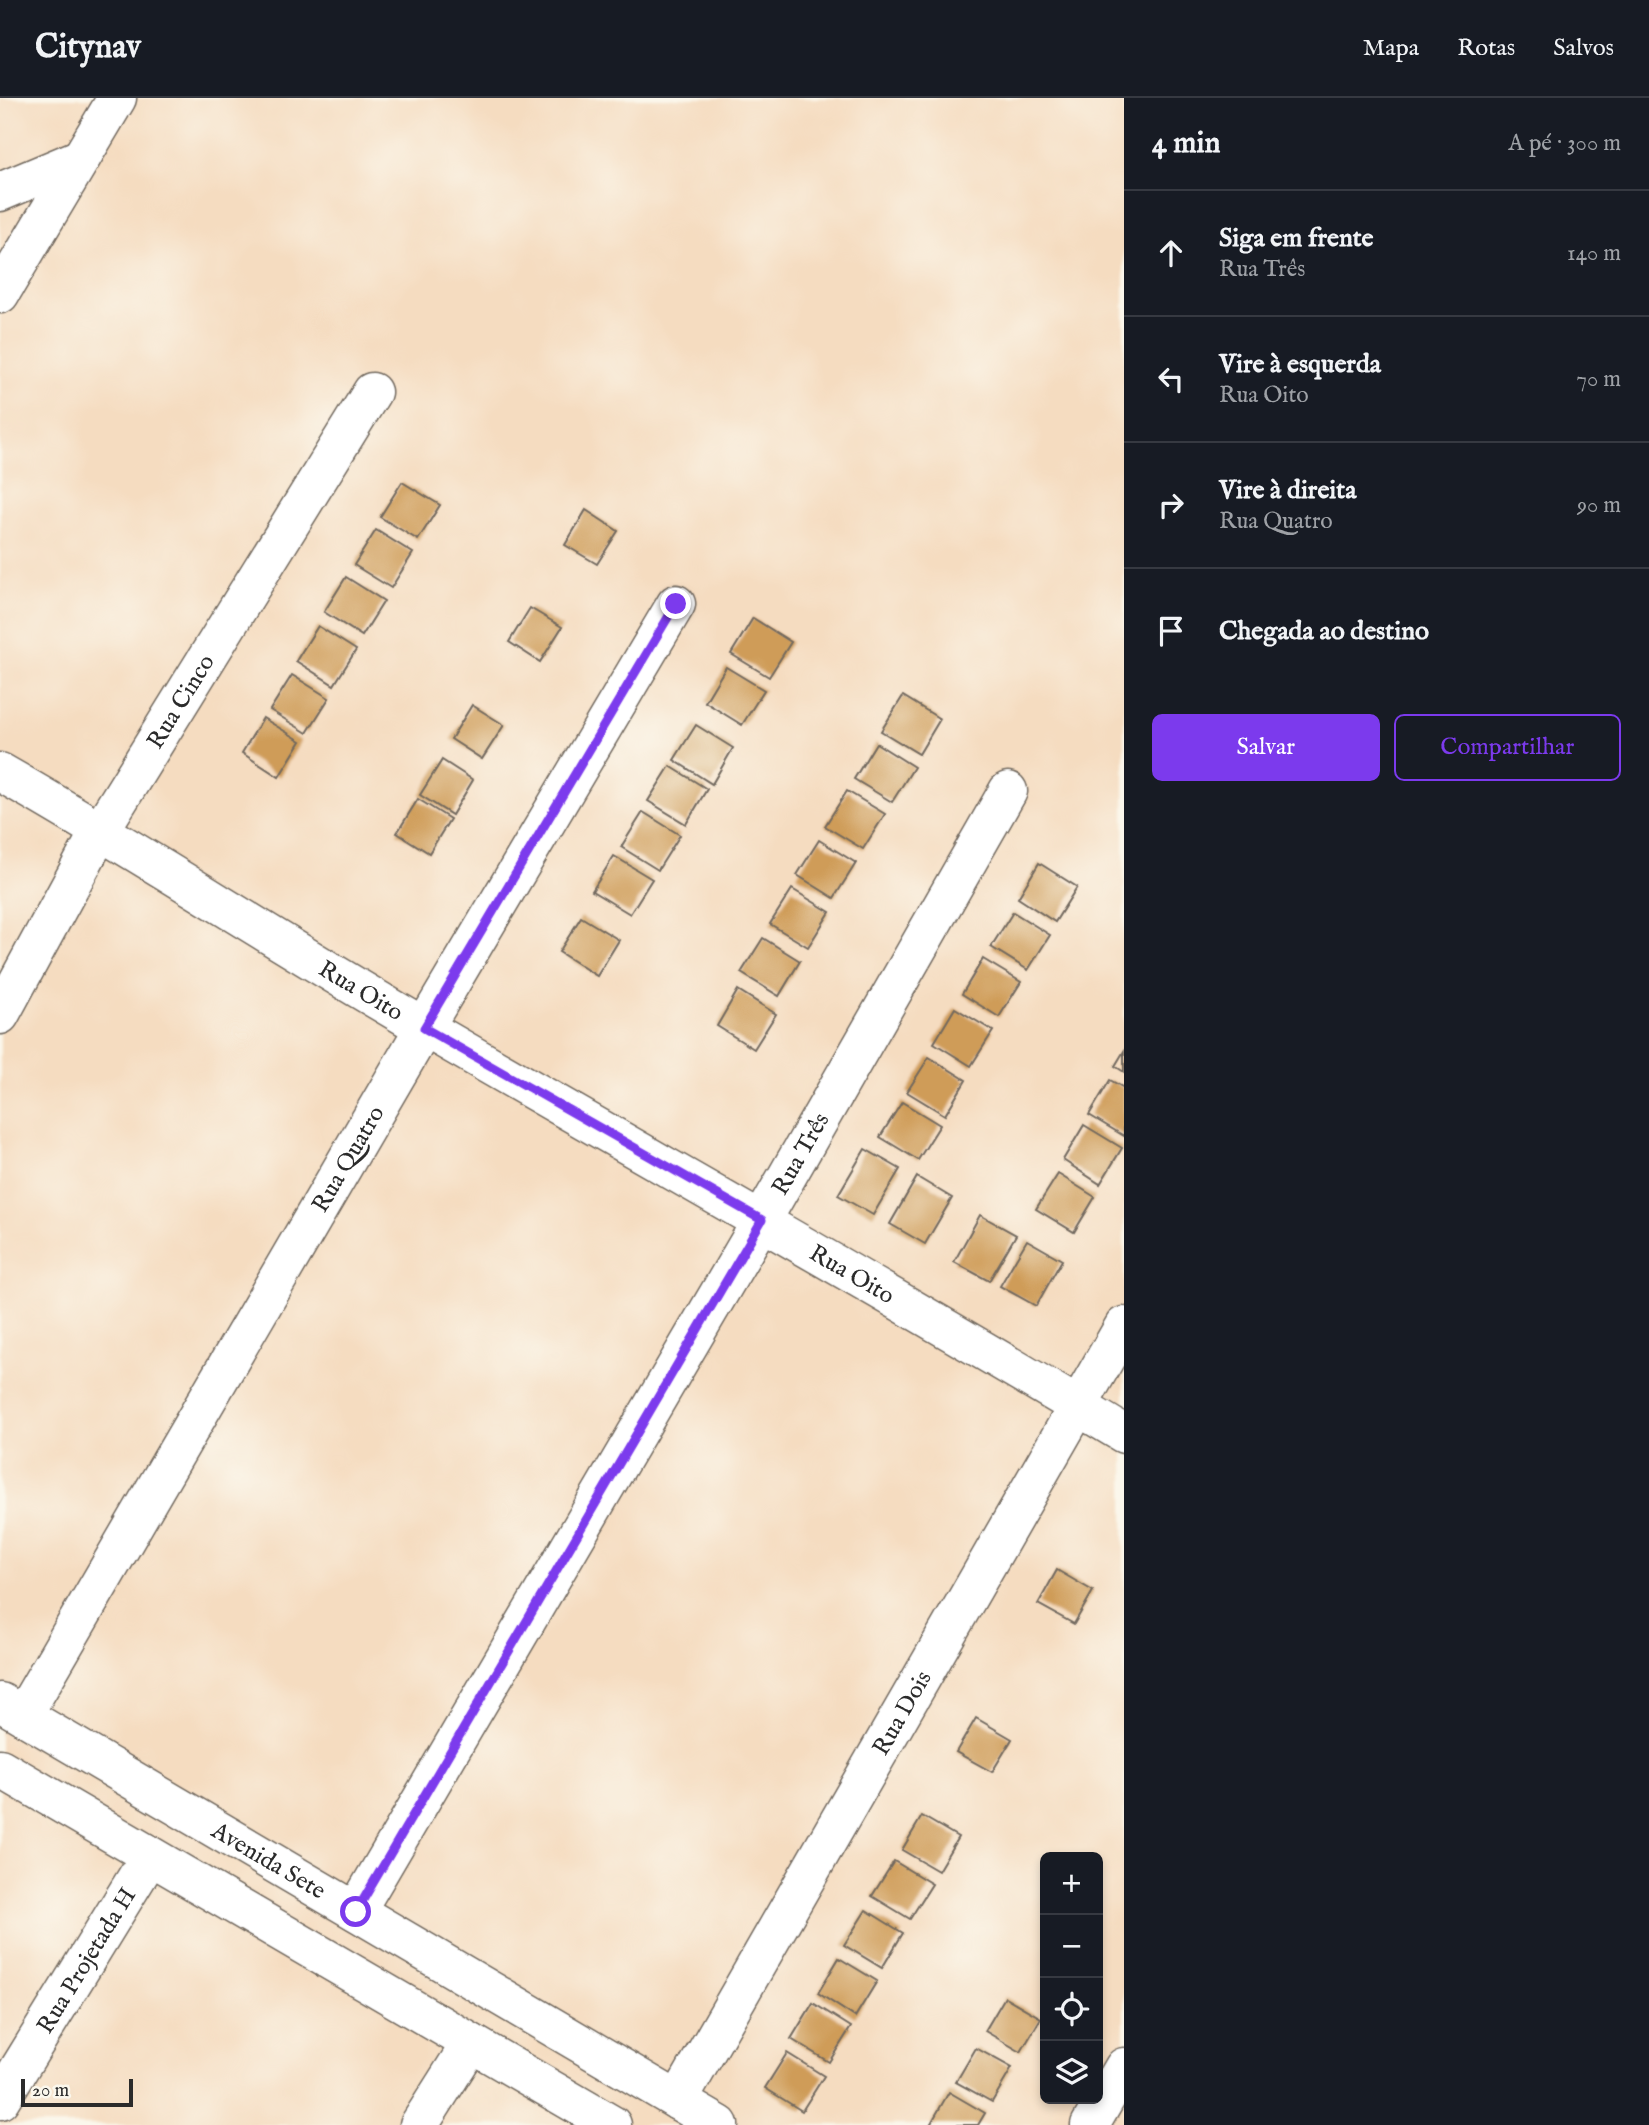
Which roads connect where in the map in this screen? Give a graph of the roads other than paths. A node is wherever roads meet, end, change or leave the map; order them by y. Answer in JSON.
{"nodes":[{"id":1,"x":117,"y":98,"type":"edge"},
{"id":2,"x":81,"y":158,"type":"junction"},
{"id":3,"x":0,"y":192,"type":"edge"},
{"id":4,"x":0,"y":294,"type":"edge"},
{"id":5,"x":372,"y":392,"type":"dead end"},
{"id":6,"x":676,"y":604,"type":"dead end"},
{"id":7,"x":0,"y":772,"type":"edge"},
{"id":8,"x":1008,"y":791,"type":"dead end"},
{"id":9,"x":101,"y":829,"type":"junction"},
{"id":10,"x":0,"y":1015,"type":"edge"},
{"id":11,"x":424,"y":1028,"type":"junction"},
{"id":12,"x":762,"y":1220,"type":"junction"},
{"id":13,"x":1124,"y":1326,"type":"edge"},
{"id":14,"x":1077,"y":1405,"type":"junction"},
{"id":15,"x":1124,"y":1434,"type":"edge"},
{"id":16,"x":11,"y":1709,"type":"edge"},
{"id":17,"x":0,"y":1768,"type":"edge"},
{"id":18,"x":150,"y":1856,"type":"junction"},
{"id":19,"x":356,"y":1912,"type":"junction"},
{"id":20,"x":471,"y":2043,"type":"junction"},
{"id":21,"x":1124,"y":2067,"type":"edge"},
{"id":22,"x":0,"y":2100,"type":"edge"},
{"id":23,"x":678,"y":2101,"type":"junction"},
{"id":24,"x":419,"y":2125,"type":"edge"},
{"id":25,"x":612,"y":2125,"type":"edge"},
{"id":26,"x":719,"y":2125,"type":"edge"},
{"id":27,"x":1090,"y":2125,"type":"edge"}],
"edges":[{"from":1,"to":2,"type":"street"},
{"from":2,"to":3,"type":"street"},
{"from":2,"to":4,"type":"street"},
{"from":5,"to":9,"type":"street","name":"Rua Cinco"},
{"from":6,"to":11,"type":"street","name":"Rua Quatro"},
{"from":7,"to":9,"type":"street","name":"Rua Oito"},
{"from":8,"to":12,"type":"street","name":"Rua Três"},
{"from":9,"to":10,"type":"street","name":"Rua Cinco"},
{"from":9,"to":11,"type":"street","name":"Rua Oito"},
{"from":11,"to":12,"type":"street","name":"Rua Oito"},
{"from":11,"to":16,"type":"street","name":"Rua Quatro"},
{"from":12,"to":14,"type":"street","name":"Rua Oito"},
{"from":12,"to":19,"type":"street","name":"Rua Três"},
{"from":13,"to":14,"type":"street","name":"Rua Dois"},
{"from":14,"to":15,"type":"street","name":"Rua Oito"},
{"from":14,"to":23,"type":"street","name":"Rua Dois"},
{"from":16,"to":19,"type":"street","name":"Avenida Sete"},
{"from":17,"to":18,"type":"street"},
{"from":18,"to":20,"type":"street"},
{"from":18,"to":22,"type":"street","name":"Rua Projetada H"},
{"from":19,"to":23,"type":"street","name":"Avenida Sete"},
{"from":20,"to":24,"type":"street"},
{"from":20,"to":25,"type":"street"},
{"from":21,"to":27,"type":"street"},
{"from":23,"to":26,"type":"street","name":"Avenida Sete"}]}
